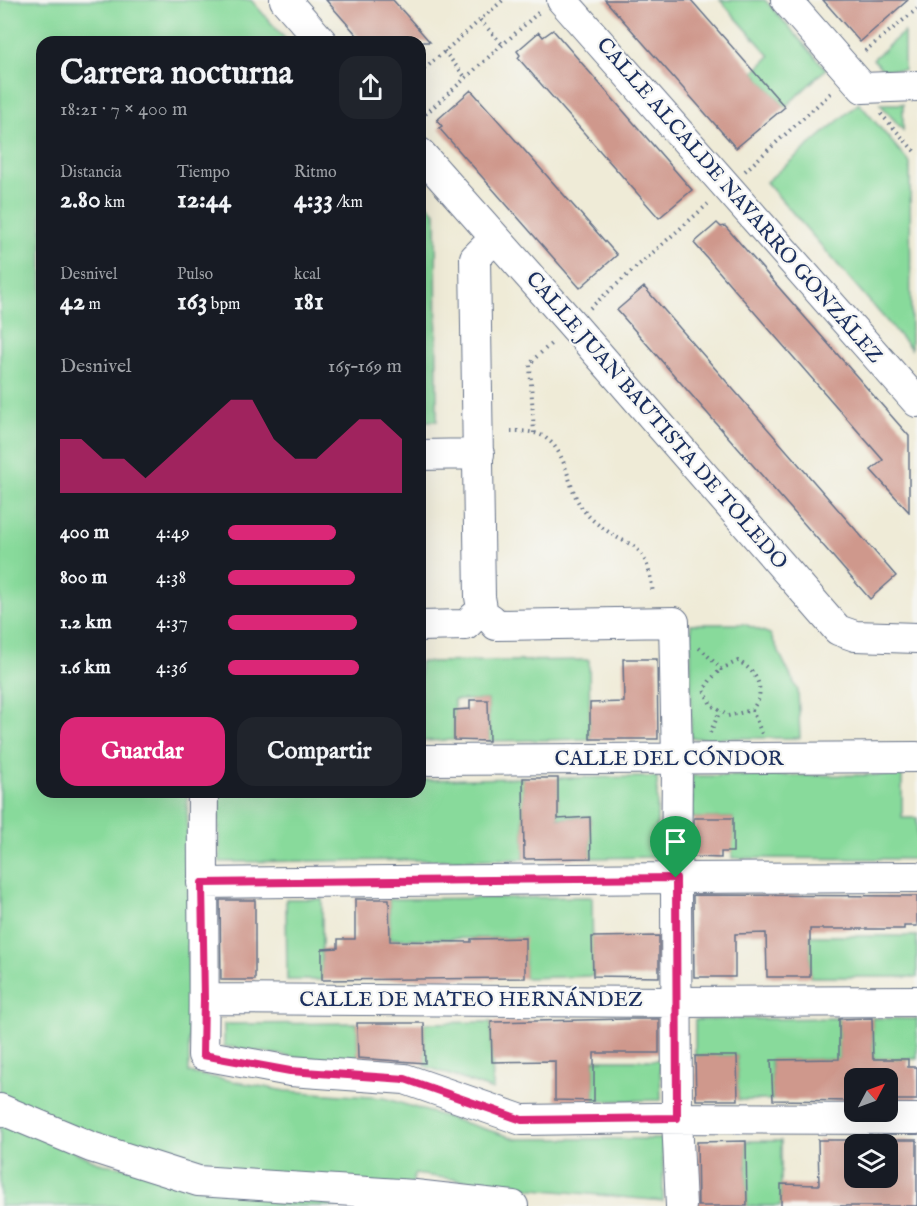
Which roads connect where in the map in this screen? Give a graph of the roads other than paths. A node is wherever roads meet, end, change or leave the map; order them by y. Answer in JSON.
{"nodes":[{"id":1,"x":285,"y":0,"type":"edge"},
{"id":2,"x":786,"y":0,"type":"edge"},
{"id":3,"x":552,"y":5,"type":"edge"},
{"id":4,"x":317,"y":36,"type":"edge"},
{"id":5,"x":917,"y":86,"type":"edge"},
{"id":6,"x":426,"y":160,"type":"edge"},
{"id":7,"x":495,"y":238,"type":"junction"},
{"id":8,"x":917,"y":402,"type":"edge"},
{"id":9,"x":479,"y":454,"type":"junction"},
{"id":10,"x":426,"y":455,"type":"edge"},
{"id":11,"x":483,"y":615,"type":"junction"},
{"id":12,"x":426,"y":626,"type":"edge"},
{"id":13,"x":917,"y":638,"type":"edge"},
{"id":14,"x":917,"y":757,"type":"edge"},
{"id":15,"x":677,"y":759,"type":"junction"},
{"id":16,"x":426,"y":760,"type":"edge"},
{"id":17,"x":202,"y":798,"type":"edge"},
{"id":18,"x":676,"y":878,"type":"junction"},
{"id":19,"x":917,"y":878,"type":"edge"},
{"id":20,"x":202,"y":883,"type":"junction"},
{"id":21,"x":204,"y":999,"type":"junction"},
{"id":22,"x":917,"y":1001,"type":"edge"},
{"id":23,"x":677,"y":1002,"type":"junction"},
{"id":24,"x":0,"y":1109,"type":"edge"},
{"id":25,"x":677,"y":1118,"type":"junction"},
{"id":26,"x":917,"y":1119,"type":"edge"},
{"id":27,"x":513,"y":1206,"type":"edge"},
{"id":28,"x":681,"y":1206,"type":"edge"}],
"edges":[{"from":1,"to":4,"type":"street"},
{"from":2,"to":5,"type":"street"},
{"from":3,"to":8,"type":"street","name":"CALLE ALCALDE NAVARRO GONZÁLEZ"},
{"from":6,"to":7,"type":"street","name":"CALLE JUAN BAUTISTA DE TOLEDO"},
{"from":7,"to":9,"type":"street"},
{"from":7,"to":13,"type":"street","name":"CALLE JUAN BAUTISTA DE TOLEDO"},
{"from":9,"to":10,"type":"street"},
{"from":9,"to":11,"type":"street"},
{"from":11,"to":12,"type":"street"},
{"from":11,"to":15,"type":"street"},
{"from":14,"to":15,"type":"street","name":"CALLE DEL CÓNDOR"},
{"from":15,"to":16,"type":"street","name":"CALLE DEL CÓNDOR"},
{"from":15,"to":18,"type":"street"},
{"from":17,"to":20,"type":"street"},
{"from":18,"to":19,"type":"street"},
{"from":18,"to":20,"type":"street"},
{"from":18,"to":23,"type":"street"},
{"from":20,"to":21,"type":"street"},
{"from":21,"to":23,"type":"street","name":"CALLE DE MATEO HERNÁNDEZ"},
{"from":21,"to":25,"type":"street"},
{"from":22,"to":23,"type":"street","name":"CALLE DE MATEO HERNÁNDEZ"},
{"from":23,"to":25,"type":"street"},
{"from":24,"to":27,"type":"street"},
{"from":25,"to":26,"type":"street"},
{"from":25,"to":28,"type":"street"}]}
